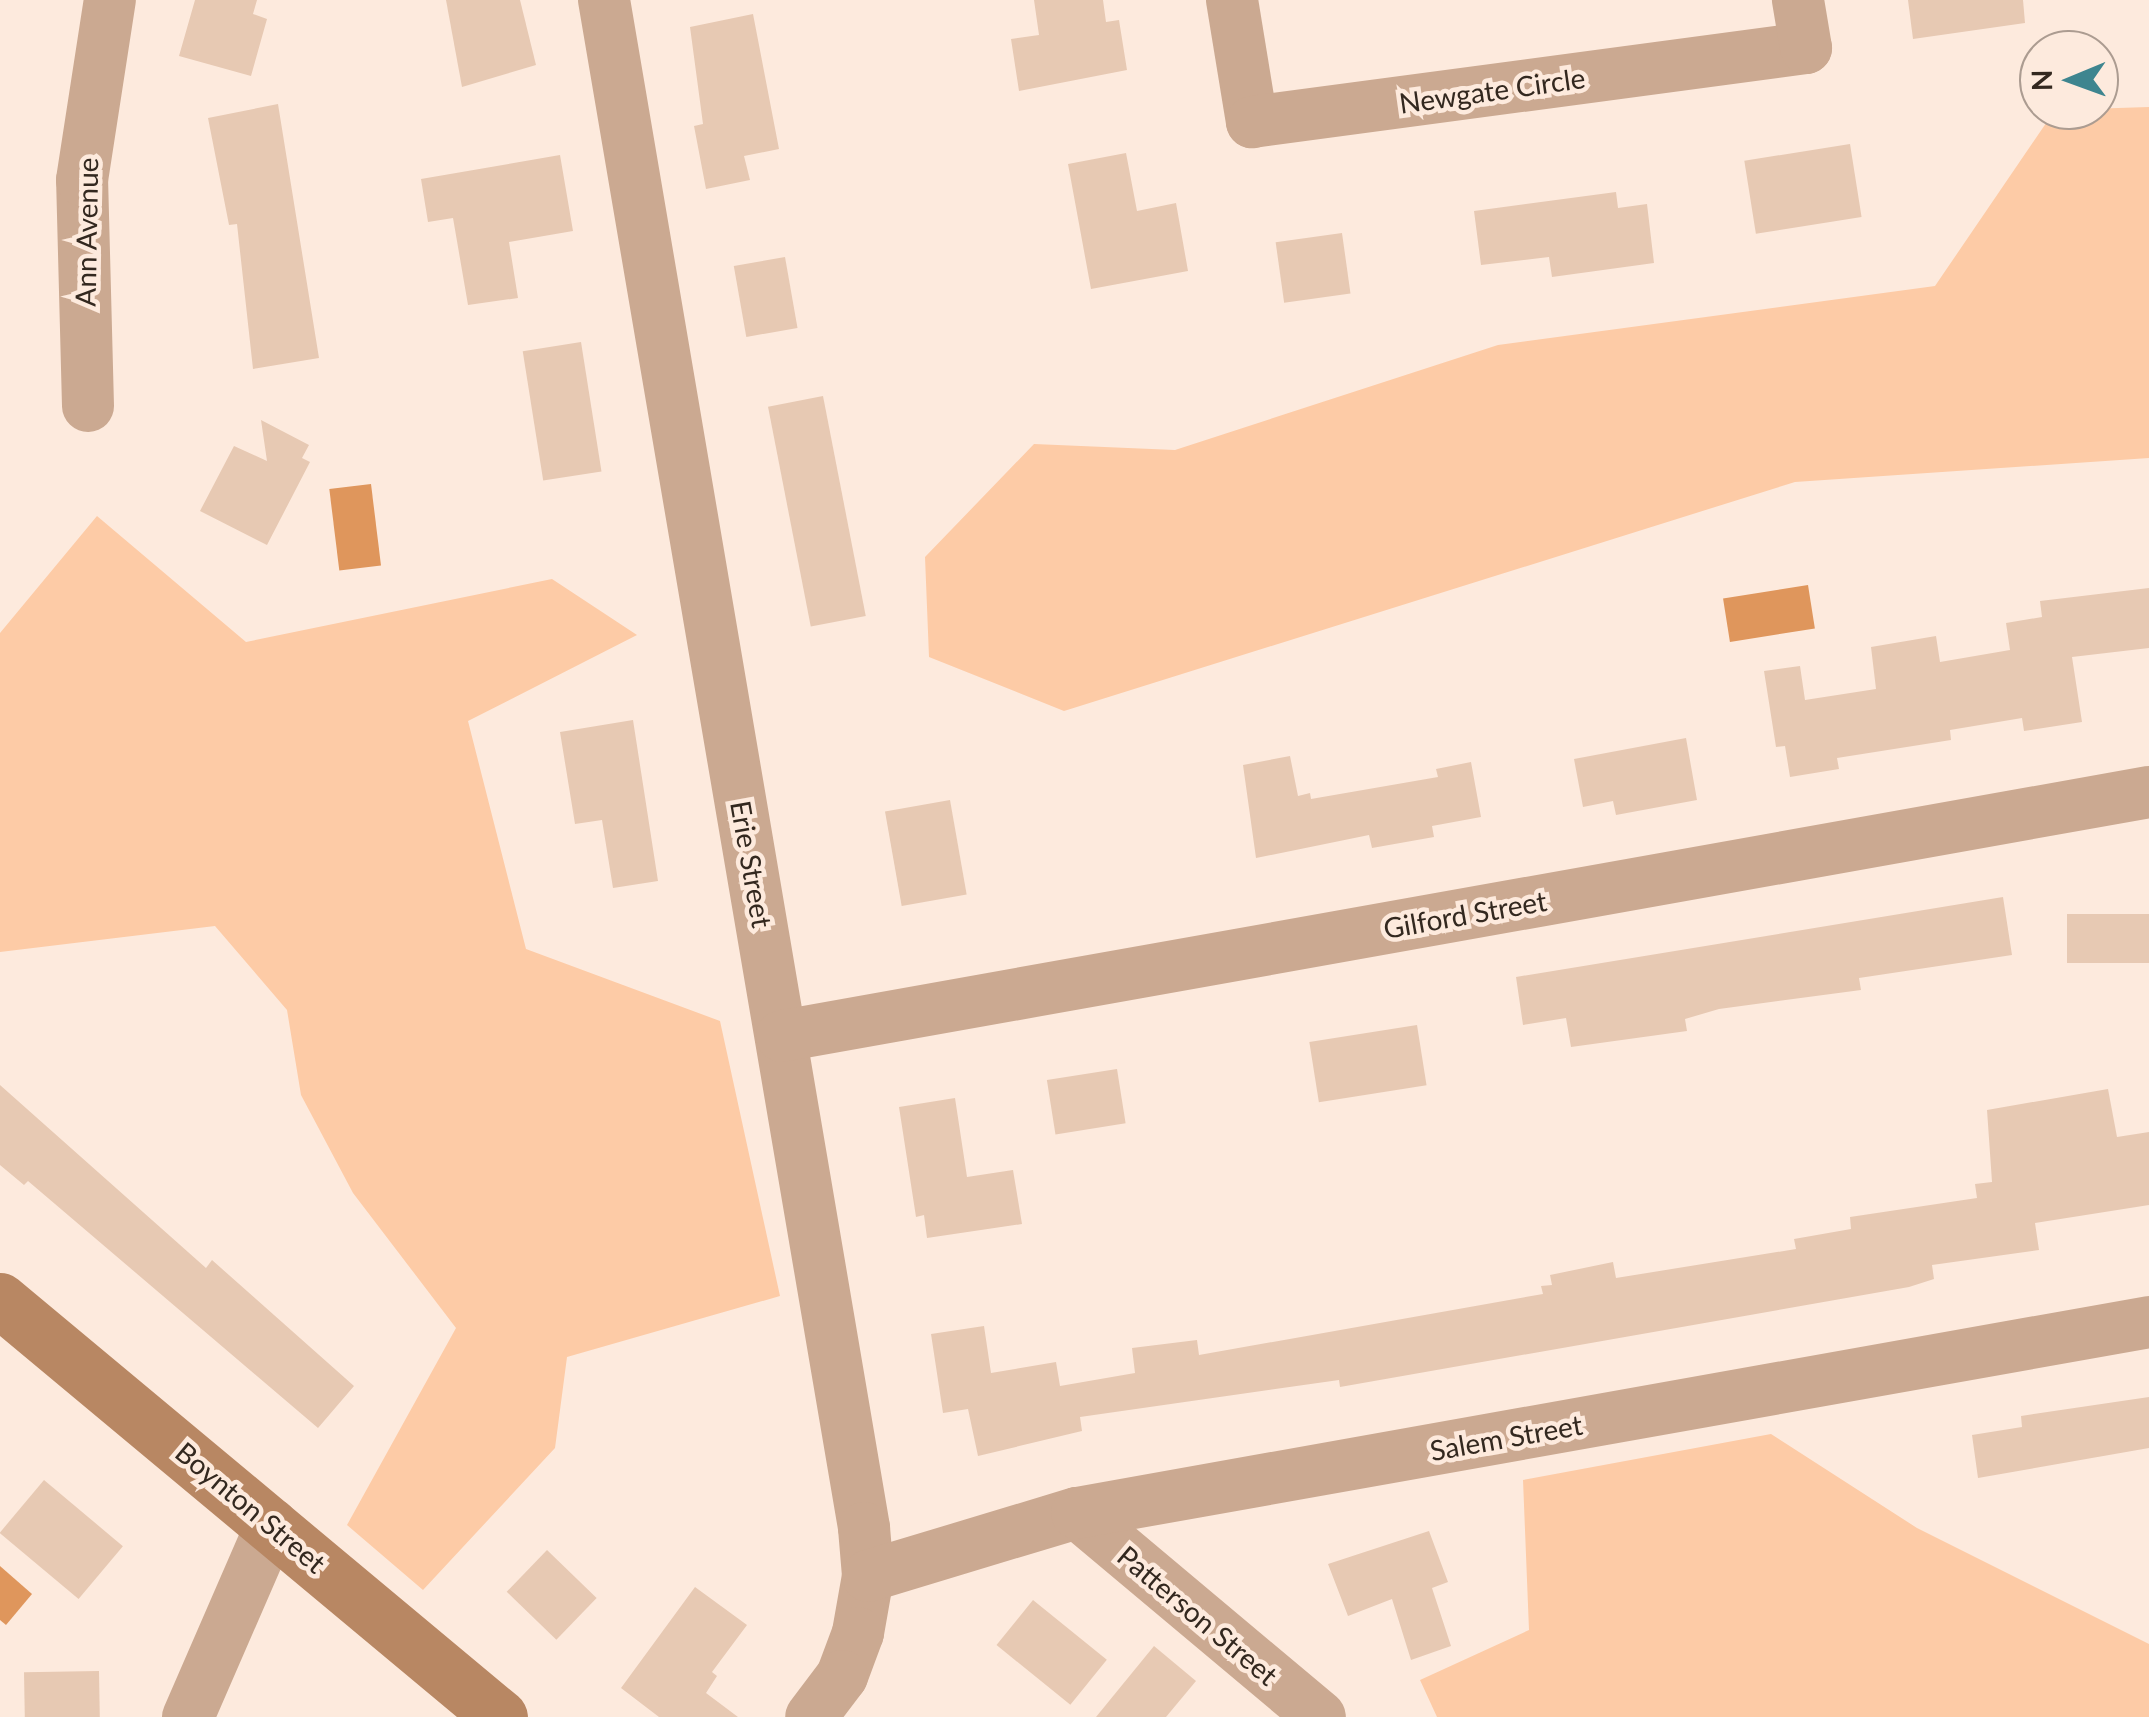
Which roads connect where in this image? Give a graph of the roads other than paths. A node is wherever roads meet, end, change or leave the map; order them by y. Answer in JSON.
{"nodes":[{"id":1,"x":110,"y":0,"type":"edge"},
{"id":2,"x":604,"y":0,"type":"edge"},
{"id":3,"x":1232,"y":0,"type":"edge"},
{"id":4,"x":1798,"y":0,"type":"edge"},
{"id":5,"x":88,"y":406,"type":"dead end"},
{"id":6,"x":2149,"y":792,"type":"edge"},
{"id":7,"x":782,"y":1036,"type":"junction"},
{"id":8,"x":0,"y":1300,"type":"edge"},
{"id":9,"x":2149,"y":1322,"type":"edge"},
{"id":10,"x":1077,"y":1513,"type":"junction"},
{"id":11,"x":272,"y":1524,"type":"junction"},
{"id":12,"x":868,"y":1576,"type":"junction"},
{"id":13,"x":188,"y":1717,"type":"edge"},
{"id":14,"x":500,"y":1717,"type":"edge"},
{"id":15,"x":811,"y":1717,"type":"edge"},
{"id":16,"x":1320,"y":1717,"type":"edge"}],
"edges":[{"from":1,"to":5,"type":"street","name":"Ann Avenue"},
{"from":2,"to":7,"type":"street","name":"Erie Street"},
{"from":3,"to":4,"type":"street","name":"Newgate Circle"},
{"from":6,"to":7,"type":"street","name":"Gilford Street"},
{"from":7,"to":12,"type":"street","name":"Erie Street"},
{"from":8,"to":11,"type":"street","name":"Boynton Street"},
{"from":9,"to":10,"type":"street","name":"Salem Street"},
{"from":10,"to":12,"type":"street","name":"Salem Street"},
{"from":10,"to":16,"type":"street","name":"Patterson Street"},
{"from":11,"to":13,"type":"street"},
{"from":11,"to":14,"type":"street","name":"Boynton Street"},
{"from":12,"to":15,"type":"street","name":"Erie Street"}]}
